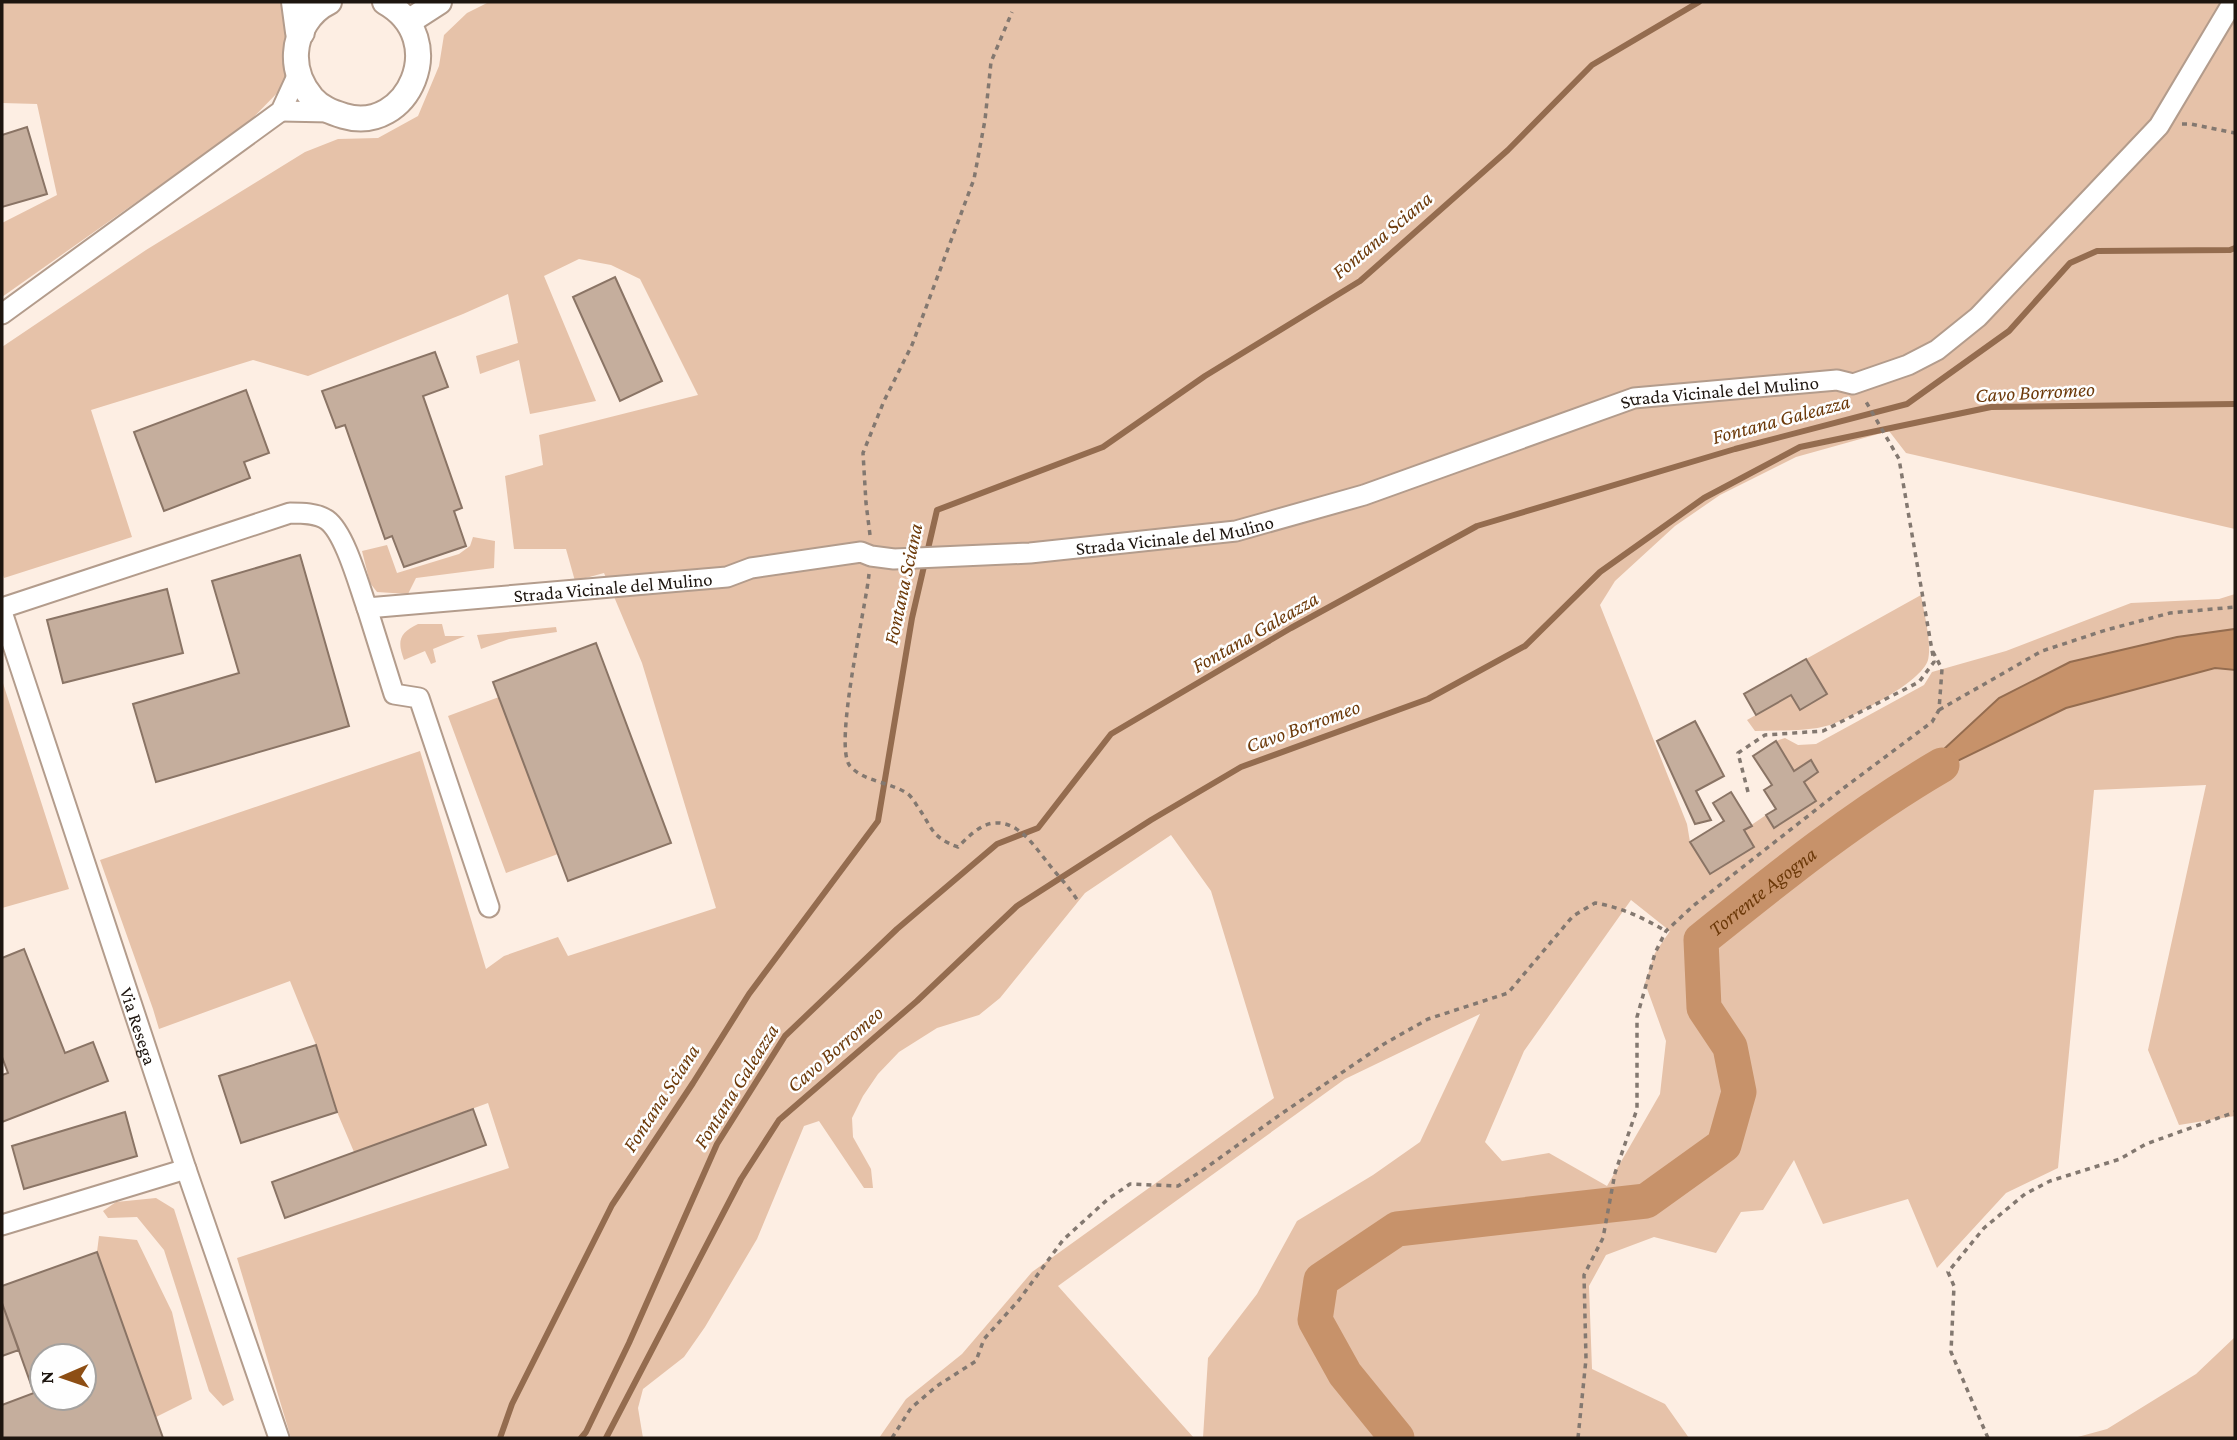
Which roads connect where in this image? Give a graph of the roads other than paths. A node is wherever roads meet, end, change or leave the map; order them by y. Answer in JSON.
{"nodes":[{"id":1,"x":296,"y":2,"type":"edge"},
{"id":2,"x":330,"y":2,"type":"edge"},
{"id":3,"x":385,"y":2,"type":"edge"},
{"id":4,"x":439,"y":2,"type":"edge"},
{"id":5,"x":2233,"y":2,"type":"edge"},
{"id":6,"x":408,"y":22,"type":"junction"},
{"id":7,"x":300,"y":32,"type":"junction"},
{"id":8,"x":298,"y":74,"type":"junction"},
{"id":9,"x":281,"y":111,"type":"junction"},
{"id":10,"x":330,"y":112,"type":"junction"},
{"id":11,"x":2,"y":314,"type":"edge"},
{"id":12,"x":367,"y":608,"type":"junction"},
{"id":13,"x":2,"y":610,"type":"edge"},
{"id":14,"x":489,"y":907,"type":"dead end"},
{"id":15,"x":186,"y":1169,"type":"junction"},
{"id":16,"x":2,"y":1225,"type":"edge"},
{"id":17,"x":279,"y":1438,"type":"edge"}],
"edges":[{"from":1,"to":7,"type":"highway"},
{"from":2,"to":7,"type":"main road"},
{"from":3,"to":6,"type":"main road"},
{"from":4,"to":6,"type":"main road"},
{"from":5,"to":12,"type":"street","name":"Strada Vicinale del Mulino"},
{"from":6,"to":10,"type":"main road"},
{"from":7,"to":8,"type":"main road"},
{"from":8,"to":9,"type":"street"},
{"from":8,"to":10,"type":"main road"},
{"from":9,"to":10,"type":"street"},
{"from":9,"to":11,"type":"street"},
{"from":12,"to":13,"type":"street"},
{"from":12,"to":14,"type":"street"},
{"from":13,"to":15,"type":"street","name":"Via Resega"},
{"from":15,"to":16,"type":"street"},
{"from":15,"to":17,"type":"street","name":"Via Resega"}]}
